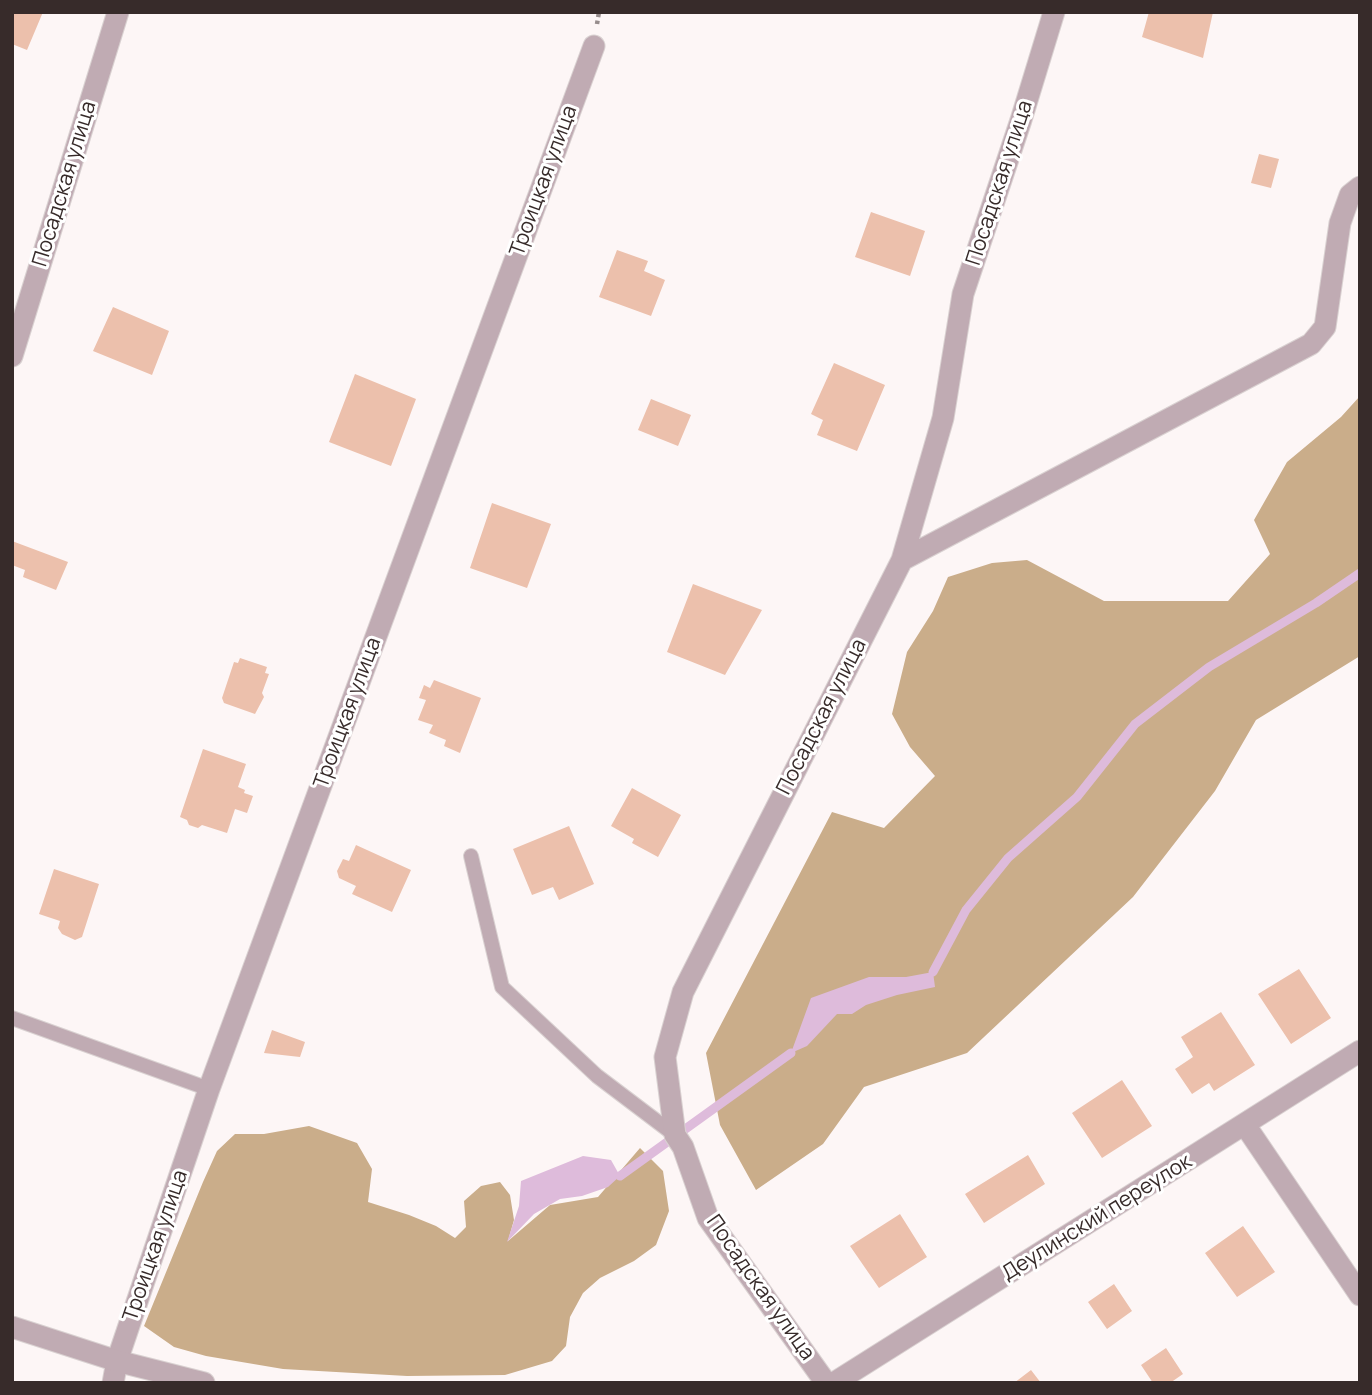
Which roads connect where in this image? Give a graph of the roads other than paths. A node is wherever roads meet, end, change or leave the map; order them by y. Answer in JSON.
{"nodes":[{"id":1,"x":118,"y":12,"type":"edge"},
{"id":2,"x":1054,"y":12,"type":"edge"},
{"id":3,"x":594,"y":46,"type":"dead end"},
{"id":4,"x":1360,"y":187,"type":"edge"},
{"id":5,"x":12,"y":356,"type":"edge"},
{"id":6,"x":902,"y":560,"type":"junction"},
{"id":7,"x":471,"y":856,"type":"dead end"},
{"id":8,"x":12,"y":1018,"type":"edge"},
{"id":9,"x":1360,"y":1051,"type":"edge"},
{"id":10,"x":209,"y":1089,"type":"junction"},
{"id":11,"x":1245,"y":1125,"type":"junction"},
{"id":12,"x":675,"y":1135,"type":"junction"},
{"id":13,"x":1360,"y":1295,"type":"edge"},
{"id":14,"x":12,"y":1327,"type":"edge"},
{"id":15,"x":117,"y":1361,"type":"junction"},
{"id":16,"x":113,"y":1383,"type":"edge"},
{"id":17,"x":204,"y":1383,"type":"edge"},
{"id":18,"x":826,"y":1383,"type":"edge"},
{"id":19,"x":834,"y":1383,"type":"edge"}],
"edges":[{"from":1,"to":5,"type":"street","name":"Посадская улица"},
{"from":2,"to":6,"type":"street","name":"Посадская улица"},
{"from":3,"to":10,"type":"street","name":"Троицкая улица"},
{"from":4,"to":6,"type":"street"},
{"from":6,"to":12,"type":"street","name":"Посадская улица"},
{"from":7,"to":12,"type":"lane"},
{"from":8,"to":10,"type":"lane"},
{"from":9,"to":11,"type":"street","name":"Деулинский переулок"},
{"from":10,"to":15,"type":"street","name":"Троицкая улица"},
{"from":11,"to":13,"type":"street"},
{"from":11,"to":19,"type":"street","name":"Деулинский переулок"},
{"from":12,"to":18,"type":"street","name":"Посадская улица"},
{"from":14,"to":15,"type":"street"},
{"from":15,"to":16,"type":"street","name":"Троицкая улица"},
{"from":15,"to":17,"type":"street"}]}
